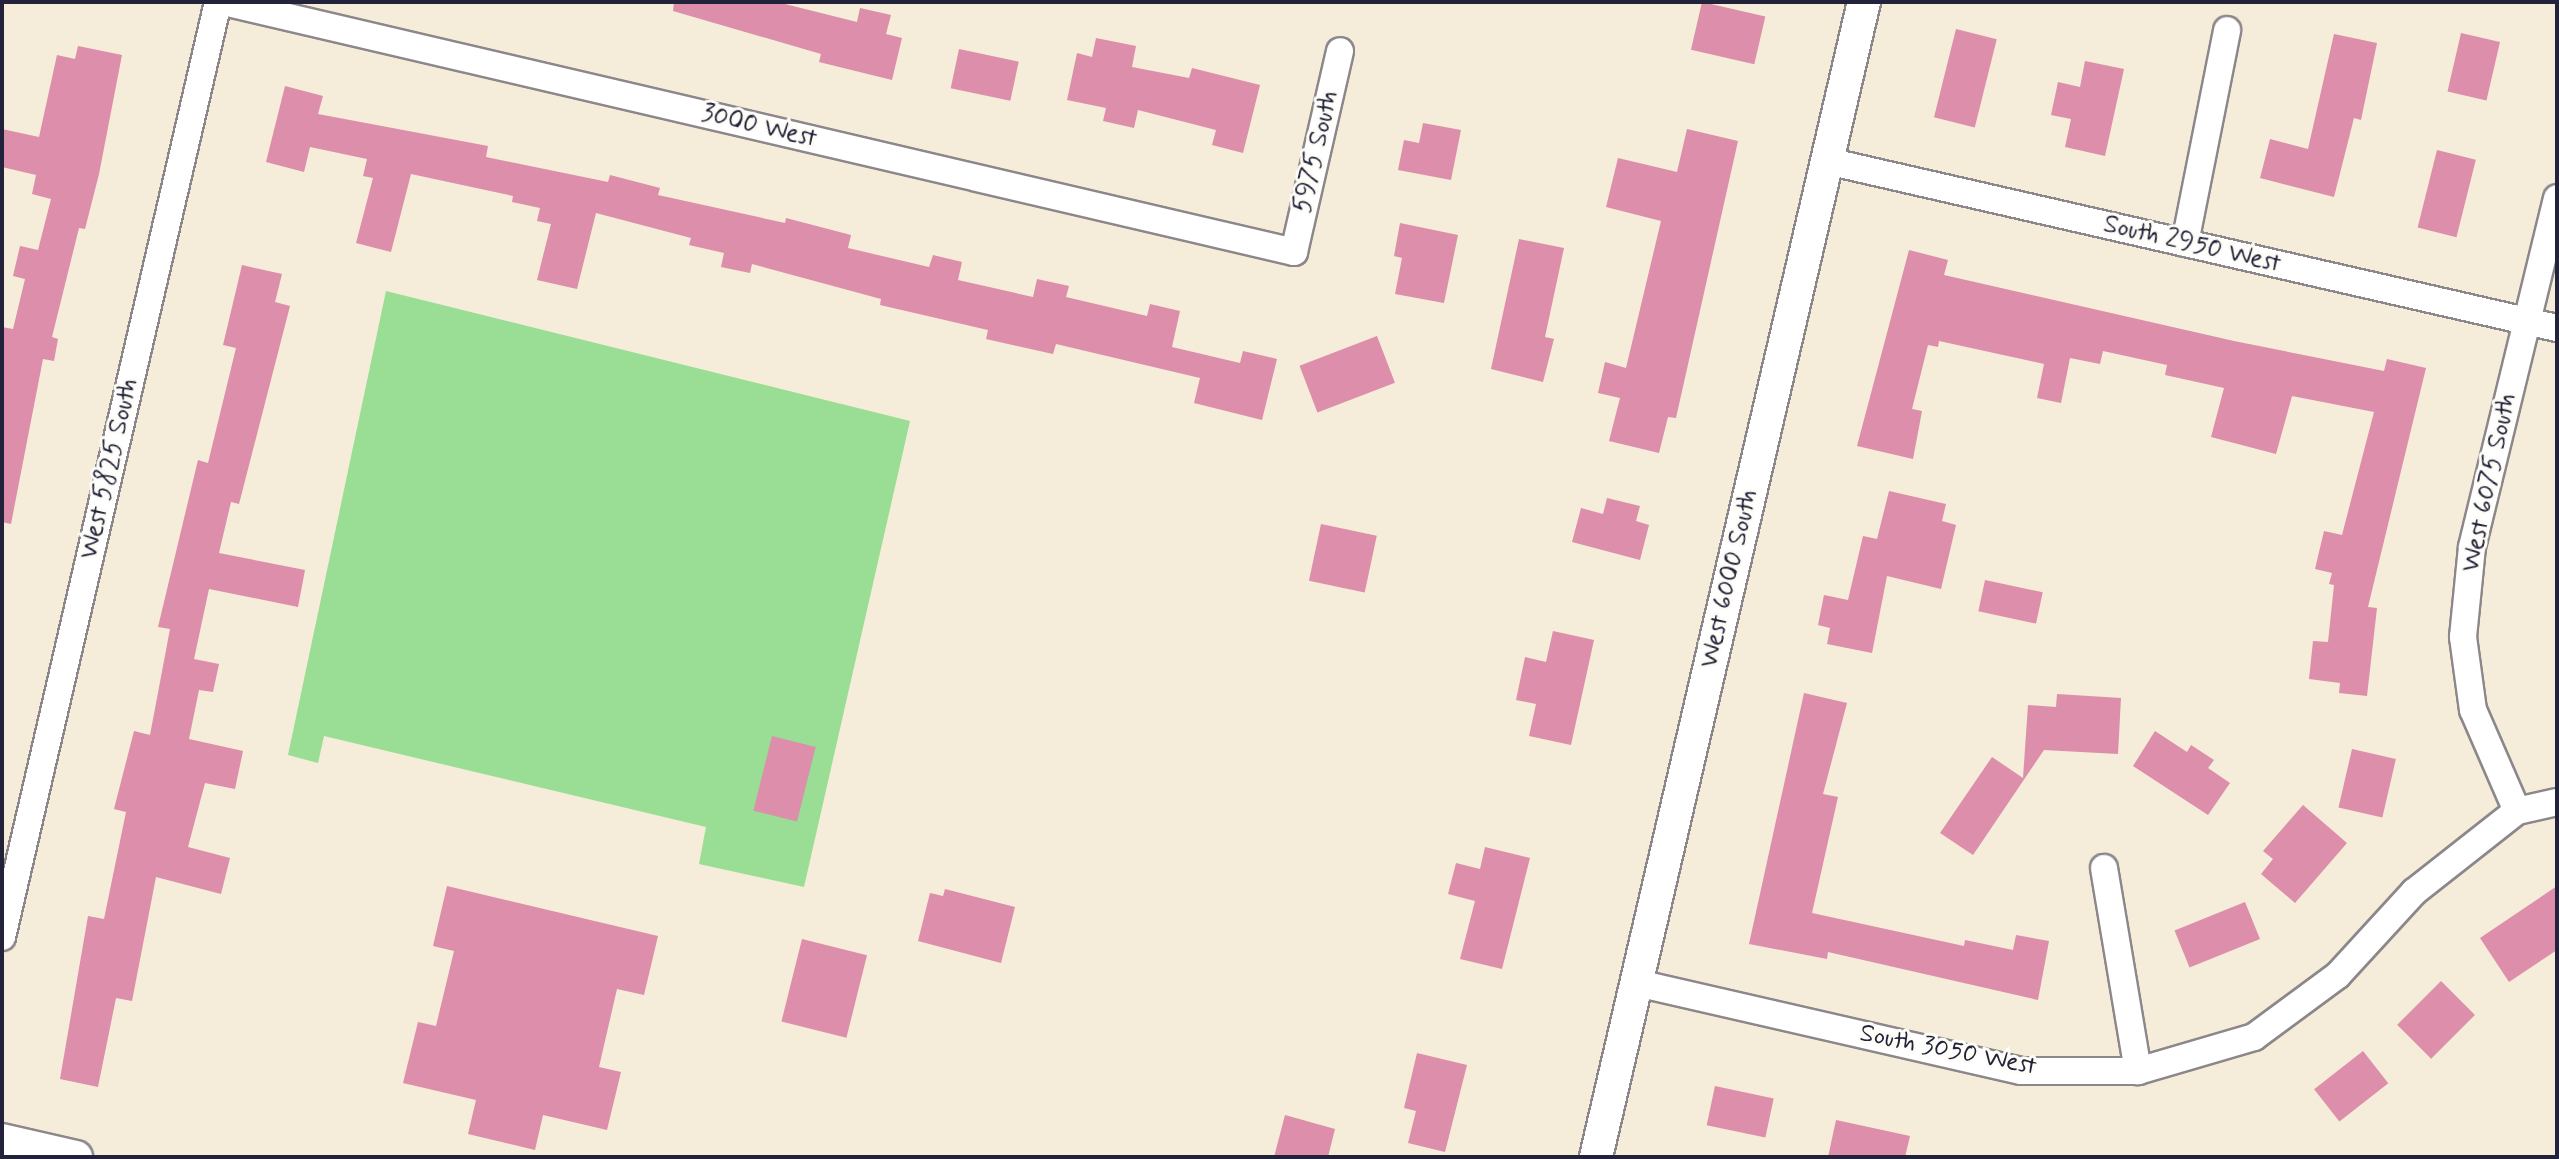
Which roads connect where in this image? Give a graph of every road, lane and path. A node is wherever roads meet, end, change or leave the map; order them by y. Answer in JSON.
{"nodes":[{"id":1,"x":221,"y":2,"type":"edge"},
{"id":2,"x":1864,"y":2,"type":"edge"},
{"id":3,"x":2227,"y":30,"type":"dead end"},
{"id":4,"x":1340,"y":51,"type":"dead end"},
{"id":5,"x":1827,"y":161,"type":"junction"},
{"id":6,"x":2557,"y":198,"type":"edge"},
{"id":7,"x":2185,"y":243,"type":"junction"},
{"id":8,"x":1294,"y":252,"type":"joint"},
{"id":9,"x":2527,"y":321,"type":"junction"},
{"id":10,"x":2557,"y":328,"type":"edge"},
{"id":11,"x":2557,"y":802,"type":"edge"},
{"id":12,"x":2517,"y":811,"type":"junction"},
{"id":13,"x":2104,"y":868,"type":"dead end"},
{"id":14,"x":2,"y":937,"type":"edge"},
{"id":15,"x":1637,"y":983,"type":"junction"},
{"id":16,"x":2138,"y":1071,"type":"junction"},
{"id":17,"x":2,"y":1140,"type":"edge"},
{"id":18,"x":76,"y":1157,"type":"edge"},
{"id":19,"x":1596,"y":1157,"type":"edge"}],
"edges":[{"from":1,"to":8,"type":"street","name":"3000 West"},
{"from":1,"to":14,"type":"street","name":"West 5825 South"},
{"from":2,"to":5,"type":"street","name":"West 6000 South"},
{"from":3,"to":7,"type":"street"},
{"from":4,"to":8,"type":"street","name":"5975 South"},
{"from":5,"to":7,"type":"street","name":"South 2950 West"},
{"from":5,"to":15,"type":"street","name":"West 6000 South"},
{"from":6,"to":9,"type":"street","name":"West 6075 South"},
{"from":7,"to":9,"type":"street","name":"South 2950 West"},
{"from":9,"to":10,"type":"street","name":"South 2950 West"},
{"from":9,"to":12,"type":"street","name":"West 6075 South"},
{"from":11,"to":12,"type":"street","name":"South 3050 West"},
{"from":12,"to":16,"type":"street","name":"South 3050 West"},
{"from":13,"to":16,"type":"street"},
{"from":15,"to":16,"type":"street","name":"South 3050 West"},
{"from":15,"to":19,"type":"street","name":"West 6000 South"},
{"from":17,"to":18,"type":"street"}]}
